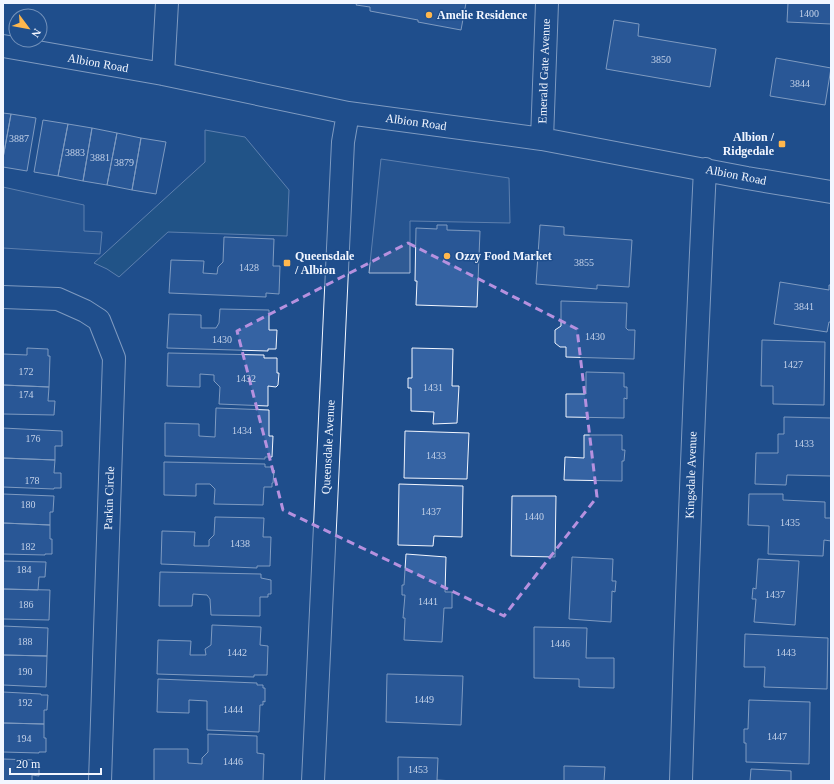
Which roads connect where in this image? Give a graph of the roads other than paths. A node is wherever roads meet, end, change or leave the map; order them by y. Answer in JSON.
{"nodes":[{"id":1,"x":167,"y":3,"type":"edge"},
{"id":2,"x":547,"y":3,"type":"edge"},
{"id":3,"x":3,"y":46,"type":"edge"},
{"id":4,"x":163,"y":74,"type":"junction"},
{"id":5,"x":348,"y":113,"type":"junction"},
{"id":6,"x":542,"y":139,"type":"junction"},
{"id":7,"x":705,"y":169,"type":"junction"},
{"id":8,"x":831,"y":192,"type":"edge"},
{"id":9,"x":3,"y":297,"type":"edge"},
{"id":10,"x":100,"y":781,"type":"edge"},
{"id":11,"x":313,"y":781,"type":"edge"},
{"id":12,"x":681,"y":781,"type":"edge"}],
"edges":[{"from":1,"to":4,"type":"street"},
{"from":2,"to":6,"type":"street","name":"Emerald Gate Avenue"},
{"from":3,"to":4,"type":"street","name":"Albion Road"},
{"from":4,"to":5,"type":"street","name":"Albion Road"},
{"from":5,"to":6,"type":"street","name":"Albion Road"},
{"from":5,"to":11,"type":"street","name":"Queensdale Avenue"},
{"from":6,"to":7,"type":"street","name":"Albion Road"},
{"from":7,"to":8,"type":"street","name":"Albion Road"},
{"from":7,"to":12,"type":"street","name":"Kingsdale Avenue"},
{"from":9,"to":10,"type":"street","name":"Parkin Circle"}]}
